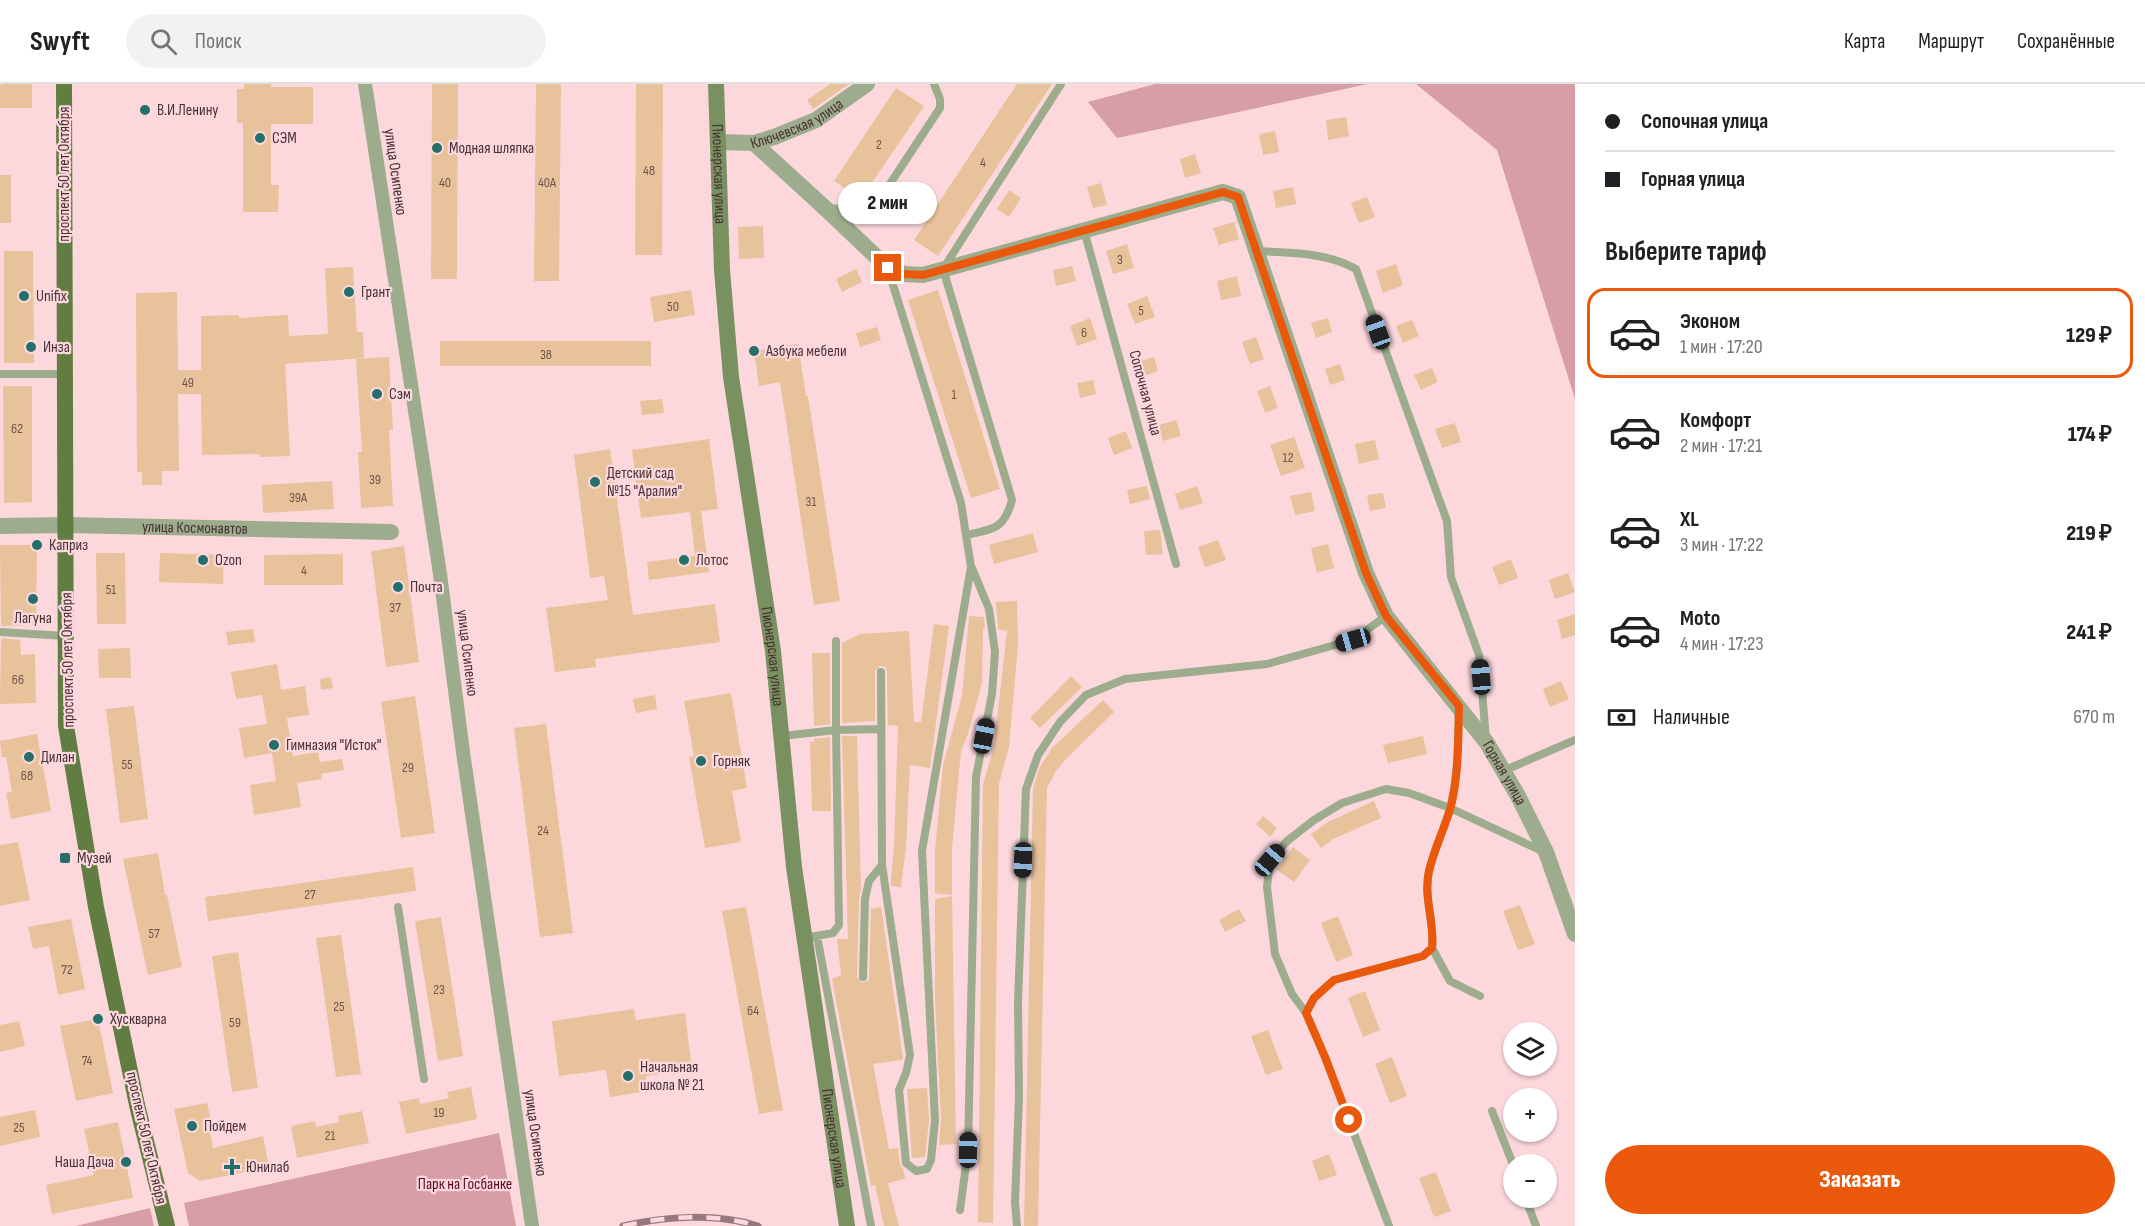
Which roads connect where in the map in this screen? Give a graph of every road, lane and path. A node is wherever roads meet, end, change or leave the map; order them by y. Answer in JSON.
{"nodes":[{"id":1,"x":64,"y":84,"type":"edge"},
{"id":2,"x":365,"y":84,"type":"edge"},
{"id":3,"x":716,"y":84,"type":"edge"},
{"id":4,"x":867,"y":84,"type":"edge"},
{"id":5,"x":934,"y":84,"type":"edge"},
{"id":6,"x":1061,"y":84,"type":"edge"},
{"id":7,"x":719,"y":142,"type":"junction"},
{"id":8,"x":754,"y":143,"type":"junction"},
{"id":9,"x":825,"y":208,"type":"junction"},
{"id":10,"x":1084,"y":230,"type":"junction"},
{"id":11,"x":1256,"y":251,"type":"junction"},
{"id":12,"x":888,"y":268,"type":"junction"},
{"id":13,"x":943,"y":269,"type":"junction"},
{"id":14,"x":0,"y":374,"type":"edge"},
{"id":15,"x":65,"y":374,"type":"junction"},
{"id":16,"x":67,"y":525,"type":"junction"},
{"id":17,"x":0,"y":526,"type":"edge"},
{"id":18,"x":391,"y":532,"type":"dead end"},
{"id":19,"x":966,"y":535,"type":"junction"},
{"id":20,"x":1176,"y":564,"type":"dead end"},
{"id":21,"x":971,"y":567,"type":"junction"},
{"id":22,"x":1386,"y":616,"type":"junction"},
{"id":23,"x":0,"y":632,"type":"edge"},
{"id":24,"x":67,"y":636,"type":"junction"},
{"id":25,"x":836,"y":641,"type":"dead end"},
{"id":26,"x":881,"y":672,"type":"dead end"},
{"id":27,"x":1459,"y":706,"type":"junction"},
{"id":28,"x":881,"y":729,"type":"junction"},
{"id":29,"x":836,"y":730,"type":"junction"},
{"id":30,"x":782,"y":736,"type":"junction"},
{"id":31,"x":1575,"y":740,"type":"edge"},
{"id":32,"x":1487,"y":744,"type":"junction"},
{"id":33,"x":1503,"y":771,"type":"junction"},
{"id":34,"x":1450,"y":808,"type":"junction"},
{"id":35,"x":1546,"y":852,"type":"junction"},
{"id":36,"x":882,"y":865,"type":"junction"},
{"id":37,"x":398,"y":907,"type":"dead end"},
{"id":38,"x":1575,"y":934,"type":"edge"},
{"id":39,"x":811,"y":937,"type":"junction"},
{"id":40,"x":1432,"y":948,"type":"junction"},
{"id":41,"x":863,"y":977,"type":"dead end"},
{"id":42,"x":1480,"y":996,"type":"dead end"},
{"id":43,"x":1306,"y":1013,"type":"junction"},
{"id":44,"x":424,"y":1079,"type":"dead end"},
{"id":45,"x":1492,"y":1111,"type":"dead end"},
{"id":46,"x":1509,"y":1154,"type":"edge"},
{"id":47,"x":1529,"y":1208,"type":"edge"},
{"id":48,"x":960,"y":1210,"type":"dead end"},
{"id":49,"x":167,"y":1226,"type":"edge"},
{"id":50,"x":532,"y":1226,"type":"edge"},
{"id":51,"x":847,"y":1226,"type":"edge"},
{"id":52,"x":871,"y":1226,"type":"edge"},
{"id":53,"x":1017,"y":1226,"type":"edge"},
{"id":54,"x":1389,"y":1226,"type":"edge"},
{"id":55,"x":1536,"y":1226,"type":"edge"}],
"edges":[{"from":1,"to":15,"type":"main road","name":"проспект 50 лет Октября"},
{"from":2,"to":50,"type":"street","name":"улица Осипенко"},
{"from":3,"to":7,"type":"main road","name":"Пионерская улица"},
{"from":4,"to":8,"type":"street","name":"Ключевская улица"},
{"from":5,"to":9,"type":"lane"},
{"from":6,"to":13,"type":"lane"},
{"from":7,"to":8,"type":"street","name":"Ключевская улица"},
{"from":7,"to":30,"type":"main road","name":"Пионерская улица"},
{"from":8,"to":9,"type":"street"},
{"from":9,"to":12,"type":"street"},
{"from":10,"to":11,"type":"street","name":"Горная улица"},
{"from":10,"to":13,"type":"street","name":"Горная улица"},
{"from":10,"to":20,"type":"lane","name":"Сопочная улица"},
{"from":11,"to":22,"type":"street","name":"Горная улица"},
{"from":11,"to":32,"type":"lane"},
{"from":12,"to":13,"type":"street","name":"Горная улица"},
{"from":12,"to":19,"type":"lane"},
{"from":13,"to":19,"type":"lane"},
{"from":14,"to":15,"type":"lane"},
{"from":15,"to":16,"type":"main road","name":"проспект 50 лет Октября"},
{"from":16,"to":17,"type":"street","name":"улица Космонавтов"},
{"from":16,"to":18,"type":"street","name":"улица Космонавтов"},
{"from":16,"to":24,"type":"main road","name":"проспект 50 лет Октября"},
{"from":19,"to":21,"type":"lane"},
{"from":21,"to":36,"type":"lane"},
{"from":21,"to":48,"type":"lane"},
{"from":22,"to":27,"type":"street","name":"Горная улица"},
{"from":22,"to":53,"type":"lane"},
{"from":23,"to":24,"type":"lane"},
{"from":24,"to":49,"type":"main road","name":"проспект 50 лет Октября"},
{"from":25,"to":29,"type":"lane"},
{"from":26,"to":28,"type":"lane"},
{"from":27,"to":32,"type":"street","name":"Горная улица"},
{"from":27,"to":34,"type":"lane"},
{"from":28,"to":29,"type":"lane"},
{"from":28,"to":36,"type":"lane"},
{"from":29,"to":30,"type":"lane"},
{"from":29,"to":39,"type":"lane"},
{"from":30,"to":39,"type":"main road","name":"Пионерская улица"},
{"from":31,"to":33,"type":"lane"},
{"from":32,"to":33,"type":"street","name":"Горная улица"},
{"from":33,"to":35,"type":"street","name":"Горная улица"},
{"from":34,"to":35,"type":"lane"},
{"from":34,"to":40,"type":"lane"},
{"from":34,"to":43,"type":"lane"},
{"from":35,"to":38,"type":"street","name":"Горная улица"},
{"from":36,"to":41,"type":"lane"},
{"from":37,"to":44,"type":"lane"},
{"from":39,"to":51,"type":"main road","name":"Пионерская улица"},
{"from":39,"to":52,"type":"lane"},
{"from":40,"to":42,"type":"lane"},
{"from":40,"to":43,"type":"lane"},
{"from":43,"to":54,"type":"lane"},
{"from":45,"to":46,"type":"lane"},
{"from":47,"to":55,"type":"lane"}]}
